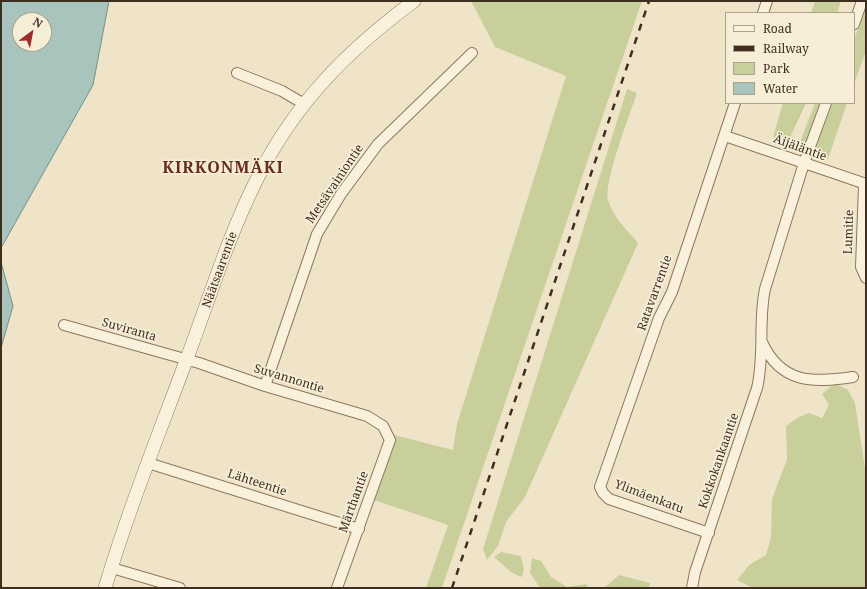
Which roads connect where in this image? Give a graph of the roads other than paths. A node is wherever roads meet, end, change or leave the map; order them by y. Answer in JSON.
{"nodes":[{"id":1,"x":414,"y":1,"type":"edge"},
{"id":2,"x":767,"y":1,"type":"edge"},
{"id":3,"x":862,"y":1,"type":"edge"},
{"id":4,"x":763,"y":12,"type":"edge"},
{"id":5,"x":855,"y":21,"type":"edge"},
{"id":6,"x":472,"y":53,"type":"dead end"},
{"id":7,"x":237,"y":73,"type":"dead end"},
{"id":8,"x":304,"y":104,"type":"junction"},
{"id":9,"x":735,"y":104,"type":"edge"},
{"id":10,"x":826,"y":104,"type":"edge"},
{"id":11,"x":725,"y":136,"type":"junction"},
{"id":12,"x":804,"y":163,"type":"junction"},
{"id":13,"x":865,"y":185,"type":"edge"},
{"id":14,"x":866,"y":278,"type":"edge"},
{"id":15,"x":64,"y":325,"type":"dead end"},
{"id":16,"x":761,"y":341,"type":"junction"},
{"id":17,"x":187,"y":360,"type":"junction"},
{"id":18,"x":853,"y":377,"type":"dead end"},
{"id":19,"x":265,"y":386,"type":"junction"},
{"id":20,"x":383,"y":426,"type":"joint"},
{"id":21,"x":148,"y":463,"type":"junction"},
{"id":22,"x":603,"y":493,"type":"joint"},
{"id":23,"x":359,"y":529,"type":"junction"},
{"id":24,"x":708,"y":533,"type":"junction"},
{"id":25,"x":112,"y":568,"type":"junction"},
{"id":26,"x":105,"y":588,"type":"edge"},
{"id":27,"x":180,"y":588,"type":"edge"},
{"id":28,"x":337,"y":588,"type":"edge"},
{"id":29,"x":692,"y":588,"type":"edge"}],
"edges":[{"from":1,"to":8,"type":"street","name":"Näätsaarentie"},
{"from":2,"to":4,"type":"street"},
{"from":3,"to":5,"type":"street"},
{"from":6,"to":19,"type":"street","name":"Metsävainiontie"},
{"from":7,"to":8,"type":"street"},
{"from":8,"to":17,"type":"street","name":"Näätsaarentie"},
{"from":9,"to":11,"type":"street","name":"Ratavarrentie"},
{"from":10,"to":12,"type":"street","name":"Kokkokankaantie"},
{"from":11,"to":12,"type":"street","name":"Äijäläntie"},
{"from":11,"to":22,"type":"street","name":"Ratavarrentie"},
{"from":12,"to":13,"type":"street","name":"Äijäläntie"},
{"from":12,"to":16,"type":"street","name":"Kokkokankaantie"},
{"from":13,"to":14,"type":"street","name":"Lumitie"},
{"from":15,"to":17,"type":"street","name":"Suviranta"},
{"from":16,"to":18,"type":"street"},
{"from":16,"to":24,"type":"street","name":"Kokkokankaantie"},
{"from":17,"to":19,"type":"street","name":"Suvannontie"},
{"from":17,"to":21,"type":"street","name":"Näätsaarentie"},
{"from":19,"to":20,"type":"street","name":"Suvannontie"},
{"from":20,"to":23,"type":"street","name":"Märthantie"},
{"from":21,"to":23,"type":"street","name":"Lähteentie"},
{"from":21,"to":25,"type":"street","name":"Näätsaarentie"},
{"from":22,"to":24,"type":"street","name":"Ylimäenkatu"},
{"from":23,"to":28,"type":"street","name":"Märthantie"},
{"from":24,"to":29,"type":"street","name":"Kokkokankaantie"},
{"from":25,"to":26,"type":"street","name":"Näätsaarentie"},
{"from":25,"to":27,"type":"street"}]}
